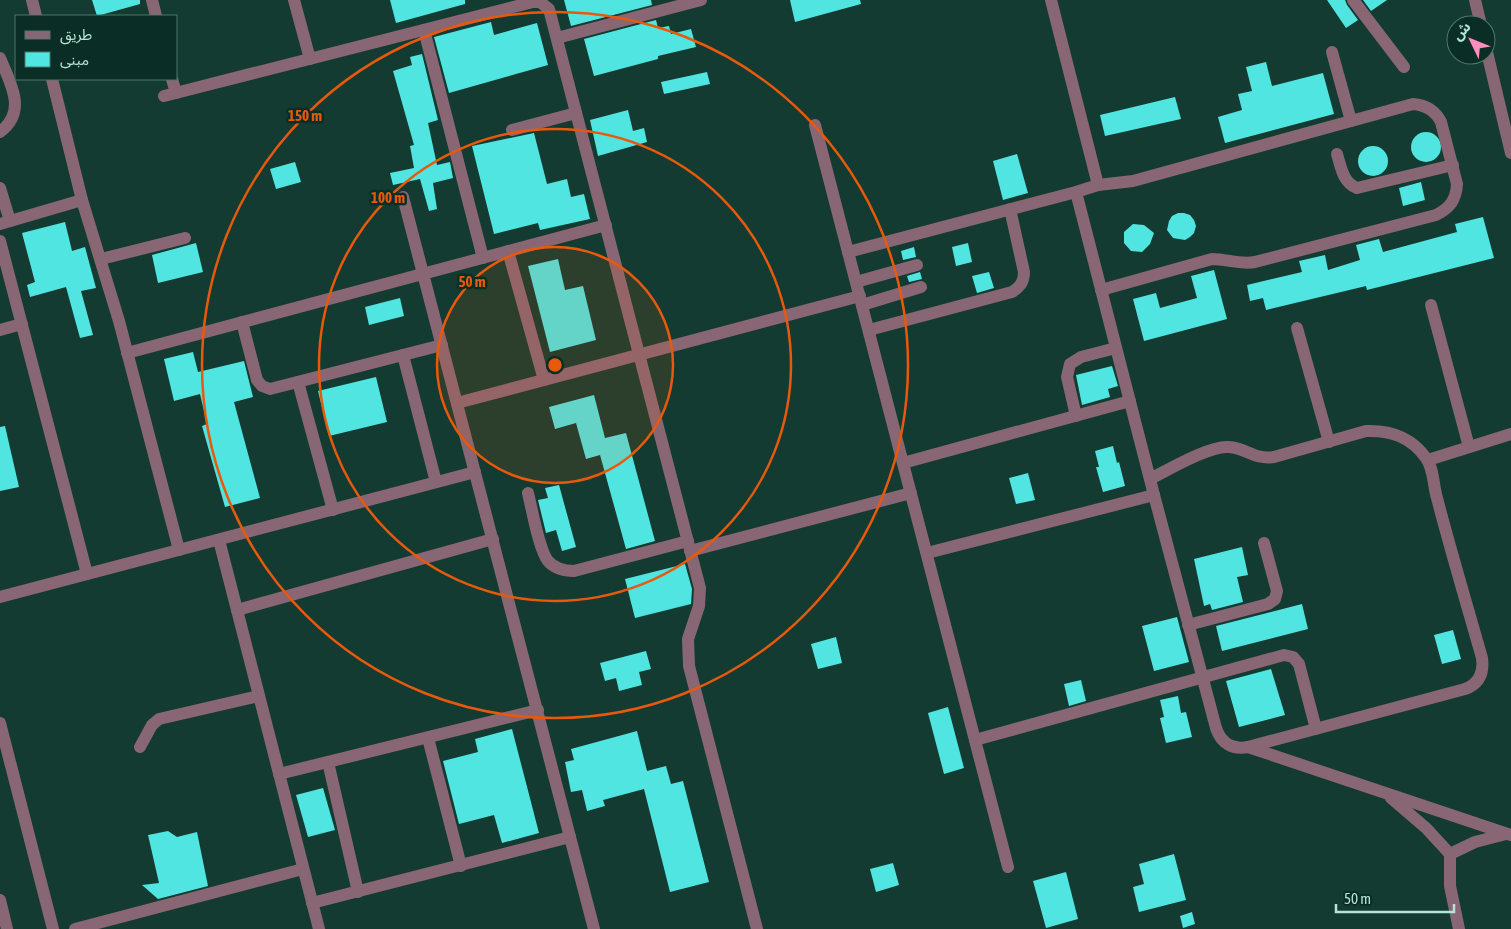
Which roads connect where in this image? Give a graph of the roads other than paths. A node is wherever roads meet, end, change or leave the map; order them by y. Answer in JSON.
{"nodes":[{"id":1,"x":32,"y":0,"type":"edge"},
{"id":2,"x":152,"y":0,"type":"edge"},
{"id":3,"x":294,"y":0,"type":"edge"},
{"id":4,"x":701,"y":0,"type":"edge"},
{"id":5,"x":1051,"y":0,"type":"edge"},
{"id":6,"x":1354,"y":0,"type":"edge"},
{"id":7,"x":1475,"y":0,"type":"edge"},
{"id":8,"x":500,"y":5,"type":"edge"},
{"id":9,"x":660,"y":5,"type":"edge"},
{"id":10,"x":36,"y":15,"type":"edge"},
{"id":11,"x":156,"y":15,"type":"edge"},
{"id":12,"x":1479,"y":15,"type":"edge"},
{"id":13,"x":424,"y":30,"type":"junction"},
{"id":14,"x":557,"y":38,"type":"junction"},
{"id":15,"x":1332,"y":52,"type":"dead end"},
{"id":16,"x":0,"y":58,"type":"edge"},
{"id":17,"x":310,"y":59,"type":"junction"},
{"id":18,"x":1490,"y":65,"type":"edge"},
{"id":19,"x":1404,"y":67,"type":"dead end"},
{"id":20,"x":52,"y":80,"type":"edge"},
{"id":21,"x":172,"y":80,"type":"edge"},
{"id":22,"x":576,"y":113,"type":"junction"},
{"id":23,"x":1352,"y":121,"type":"junction"},
{"id":24,"x":815,"y":125,"type":"dead end"},
{"id":25,"x":512,"y":130,"type":"dead end"},
{"id":26,"x":0,"y":132,"type":"edge"},
{"id":27,"x":1511,"y":153,"type":"edge"},
{"id":28,"x":1338,"y":154,"type":"dead end"},
{"id":29,"x":1452,"y":165,"type":"junction"},
{"id":30,"x":1098,"y":185,"type":"junction"},
{"id":31,"x":0,"y":188,"type":"edge"},
{"id":32,"x":1076,"y":192,"type":"junction"},
{"id":33,"x":403,"y":197,"type":"dead end"},
{"id":34,"x":82,"y":200,"type":"junction"},
{"id":35,"x":1010,"y":210,"type":"junction"},
{"id":36,"x":5,"y":223,"type":"edge"},
{"id":37,"x":606,"y":225,"type":"junction"},
{"id":38,"x":185,"y":238,"type":"dead end"},
{"id":39,"x":0,"y":241,"type":"edge"},
{"id":40,"x":508,"y":251,"type":"junction"},
{"id":41,"x":848,"y":252,"type":"junction"},
{"id":42,"x":483,"y":258,"type":"junction"},
{"id":43,"x":101,"y":259,"type":"junction"},
{"id":44,"x":917,"y":265,"type":"dead end"},
{"id":45,"x":423,"y":274,"type":"junction"},
{"id":46,"x":886,"y":274,"type":"junction"},
{"id":47,"x":856,"y":282,"type":"junction"},
{"id":48,"x":921,"y":287,"type":"dead end"},
{"id":49,"x":1102,"y":290,"type":"junction"},
{"id":50,"x":892,"y":296,"type":"junction"},
{"id":51,"x":861,"y":301,"type":"junction"},
{"id":52,"x":1431,"y":305,"type":"dead end"},
{"id":53,"x":242,"y":322,"type":"junction"},
{"id":54,"x":22,"y":324,"type":"junction"},
{"id":55,"x":1297,"y":328,"type":"dead end"},
{"id":56,"x":0,"y":330,"type":"edge"},
{"id":57,"x":868,"y":330,"type":"junction"},
{"id":58,"x":442,"y":345,"type":"junction"},
{"id":59,"x":1116,"y":348,"type":"junction"},
{"id":60,"x":127,"y":353,"type":"junction"},
{"id":61,"x":403,"y":355,"type":"junction"},
{"id":62,"x":639,"y":355,"type":"junction"},
{"id":63,"x":544,"y":380,"type":"junction"},
{"id":64,"x":298,"y":382,"type":"junction"},
{"id":65,"x":1130,"y":401,"type":"junction"},
{"id":66,"x":457,"y":403,"type":"junction"},
{"id":67,"x":1076,"y":416,"type":"junction"},
{"id":68,"x":1511,"y":434,"type":"edge"},
{"id":69,"x":1329,"y":442,"type":"junction"},
{"id":70,"x":1469,"y":447,"type":"junction"},
{"id":71,"x":1428,"y":460,"type":"junction"},
{"id":72,"x":903,"y":463,"type":"junction"},
{"id":73,"x":475,"y":472,"type":"junction"},
{"id":74,"x":1150,"y":479,"type":"junction"},
{"id":75,"x":436,"y":482,"type":"junction"},
{"id":76,"x":528,"y":493,"type":"dead end"},
{"id":77,"x":911,"y":493,"type":"junction"},
{"id":78,"x":1154,"y":495,"type":"junction"},
{"id":79,"x":333,"y":510,"type":"junction"},
{"id":80,"x":493,"y":539,"type":"junction"},
{"id":81,"x":219,"y":540,"type":"junction"},
{"id":82,"x":1264,"y":542,"type":"dead end"},
{"id":83,"x":689,"y":546,"type":"junction"},
{"id":84,"x":180,"y":550,"type":"junction"},
{"id":85,"x":927,"y":554,"type":"junction"},
{"id":86,"x":87,"y":574,"type":"junction"},
{"id":87,"x":0,"y":597,"type":"edge"},
{"id":88,"x":237,"y":610,"type":"junction"},
{"id":89,"x":1188,"y":625,"type":"junction"},
{"id":90,"x":1203,"y":678,"type":"junction"},
{"id":91,"x":259,"y":696,"type":"junction"},
{"id":92,"x":538,"y":710,"type":"junction"},
{"id":93,"x":0,"y":723,"type":"edge"},
{"id":94,"x":1316,"y":729,"type":"junction"},
{"id":95,"x":428,"y":738,"type":"junction"},
{"id":96,"x":975,"y":740,"type":"junction"},
{"id":97,"x":140,"y":747,"type":"dead end"},
{"id":98,"x":1248,"y":747,"type":"junction"},
{"id":99,"x":328,"y":762,"type":"junction"},
{"id":100,"x":279,"y":774,"type":"junction"},
{"id":101,"x":1385,"y":793,"type":"junction"},
{"id":102,"x":1510,"y":834,"type":"edge"},
{"id":103,"x":570,"y":838,"type":"junction"},
{"id":104,"x":1450,"y":854,"type":"junction"},
{"id":105,"x":461,"y":866,"type":"junction"},
{"id":106,"x":1008,"y":867,"type":"dead end"},
{"id":107,"x":304,"y":869,"type":"junction"},
{"id":108,"x":358,"y":892,"type":"junction"},
{"id":109,"x":0,"y":900,"type":"edge"},
{"id":110,"x":312,"y":904,"type":"junction"},
{"id":111,"x":7,"y":929,"type":"edge"},
{"id":112,"x":53,"y":929,"type":"edge"},
{"id":113,"x":76,"y":929,"type":"edge"},
{"id":114,"x":319,"y":929,"type":"edge"},
{"id":115,"x":594,"y":929,"type":"edge"},
{"id":116,"x":757,"y":929,"type":"edge"},
{"id":117,"x":1460,"y":929,"type":"edge"}],
"edges":[{"from":1,"to":10,"type":"street"},
{"from":2,"to":11,"type":"street"},
{"from":3,"to":17,"type":"street"},
{"from":4,"to":9,"type":"street"},
{"from":5,"to":30,"type":"street"},
{"from":6,"to":19,"type":"street"},
{"from":7,"to":12,"type":"street"},
{"from":8,"to":13,"type":"street"},
{"from":8,"to":14,"type":"street"},
{"from":9,"to":14,"type":"street"},
{"from":13,"to":17,"type":"street"},
{"from":13,"to":42,"type":"street"},
{"from":14,"to":22,"type":"street"},
{"from":15,"to":23,"type":"street"},
{"from":16,"to":26,"type":"street"},
{"from":17,"to":21,"type":"street"},
{"from":18,"to":27,"type":"street"},
{"from":20,"to":34,"type":"street"},
{"from":22,"to":25,"type":"street"},
{"from":22,"to":37,"type":"street"},
{"from":23,"to":29,"type":"street"},
{"from":23,"to":30,"type":"street"},
{"from":24,"to":41,"type":"street"},
{"from":28,"to":29,"type":"street"},
{"from":29,"to":49,"type":"street"},
{"from":30,"to":32,"type":"street"},
{"from":31,"to":36,"type":"street"},
{"from":32,"to":35,"type":"street"},
{"from":32,"to":49,"type":"street"},
{"from":33,"to":45,"type":"street"},
{"from":34,"to":36,"type":"street"},
{"from":34,"to":43,"type":"street"},
{"from":35,"to":41,"type":"street"},
{"from":35,"to":57,"type":"street"},
{"from":37,"to":40,"type":"street"},
{"from":37,"to":62,"type":"street"},
{"from":38,"to":43,"type":"street"},
{"from":39,"to":54,"type":"street"},
{"from":40,"to":42,"type":"street"},
{"from":40,"to":63,"type":"street"},
{"from":41,"to":47,"type":"street"},
{"from":42,"to":45,"type":"street"},
{"from":43,"to":60,"type":"street"},
{"from":44,"to":46,"type":"street"},
{"from":45,"to":53,"type":"street"},
{"from":45,"to":58,"type":"street"},
{"from":46,"to":47,"type":"street"},
{"from":46,"to":50,"type":"street"},
{"from":47,"to":51,"type":"street"},
{"from":48,"to":50,"type":"street"},
{"from":49,"to":59,"type":"street"},
{"from":50,"to":51,"type":"street"},
{"from":51,"to":57,"type":"street"},
{"from":51,"to":62,"type":"street"},
{"from":52,"to":70,"type":"street"},
{"from":53,"to":60,"type":"street"},
{"from":53,"to":64,"type":"street"},
{"from":54,"to":56,"type":"street"},
{"from":54,"to":86,"type":"street"},
{"from":55,"to":69,"type":"street"},
{"from":57,"to":72,"type":"street"},
{"from":58,"to":61,"type":"street"},
{"from":58,"to":66,"type":"street"},
{"from":59,"to":65,"type":"street"},
{"from":59,"to":67,"type":"street"},
{"from":60,"to":84,"type":"street"},
{"from":61,"to":64,"type":"street"},
{"from":61,"to":75,"type":"street"},
{"from":62,"to":63,"type":"street"},
{"from":62,"to":83,"type":"street"},
{"from":63,"to":66,"type":"street"},
{"from":64,"to":79,"type":"street"},
{"from":65,"to":67,"type":"street"},
{"from":65,"to":74,"type":"street"},
{"from":66,"to":73,"type":"street"},
{"from":67,"to":72,"type":"street"},
{"from":68,"to":70,"type":"street"},
{"from":69,"to":71,"type":"street"},
{"from":69,"to":74,"type":"street"},
{"from":70,"to":71,"type":"street"},
{"from":71,"to":94,"type":"street"},
{"from":72,"to":77,"type":"street"},
{"from":73,"to":75,"type":"street"},
{"from":73,"to":80,"type":"street"},
{"from":74,"to":78,"type":"street"},
{"from":75,"to":79,"type":"street"},
{"from":76,"to":83,"type":"street"},
{"from":77,"to":83,"type":"street"},
{"from":77,"to":85,"type":"street"},
{"from":78,"to":85,"type":"street"},
{"from":78,"to":89,"type":"street"},
{"from":79,"to":81,"type":"street"},
{"from":80,"to":88,"type":"street"},
{"from":80,"to":92,"type":"street"},
{"from":81,"to":84,"type":"street"},
{"from":81,"to":88,"type":"street"},
{"from":82,"to":89,"type":"street"},
{"from":83,"to":116,"type":"street"},
{"from":84,"to":86,"type":"street"},
{"from":85,"to":96,"type":"street"},
{"from":86,"to":87,"type":"street"},
{"from":88,"to":91,"type":"street"},
{"from":89,"to":90,"type":"street"},
{"from":90,"to":94,"type":"street"},
{"from":90,"to":96,"type":"street"},
{"from":90,"to":98,"type":"street"},
{"from":91,"to":97,"type":"street"},
{"from":91,"to":100,"type":"street"},
{"from":92,"to":95,"type":"street"},
{"from":92,"to":103,"type":"street"},
{"from":93,"to":112,"type":"street"},
{"from":94,"to":98,"type":"street"},
{"from":95,"to":99,"type":"street"},
{"from":95,"to":105,"type":"street"},
{"from":96,"to":106,"type":"street"},
{"from":98,"to":101,"type":"street"},
{"from":99,"to":100,"type":"street"},
{"from":99,"to":108,"type":"street"},
{"from":100,"to":107,"type":"street"},
{"from":101,"to":102,"type":"street"},
{"from":101,"to":104,"type":"street"},
{"from":102,"to":104,"type":"street"},
{"from":103,"to":105,"type":"street"},
{"from":103,"to":115,"type":"street"},
{"from":104,"to":117,"type":"street"},
{"from":105,"to":108,"type":"street"},
{"from":107,"to":110,"type":"street"},
{"from":107,"to":113,"type":"street"},
{"from":108,"to":110,"type":"street"},
{"from":109,"to":111,"type":"street"},
{"from":110,"to":114,"type":"street"}]}
